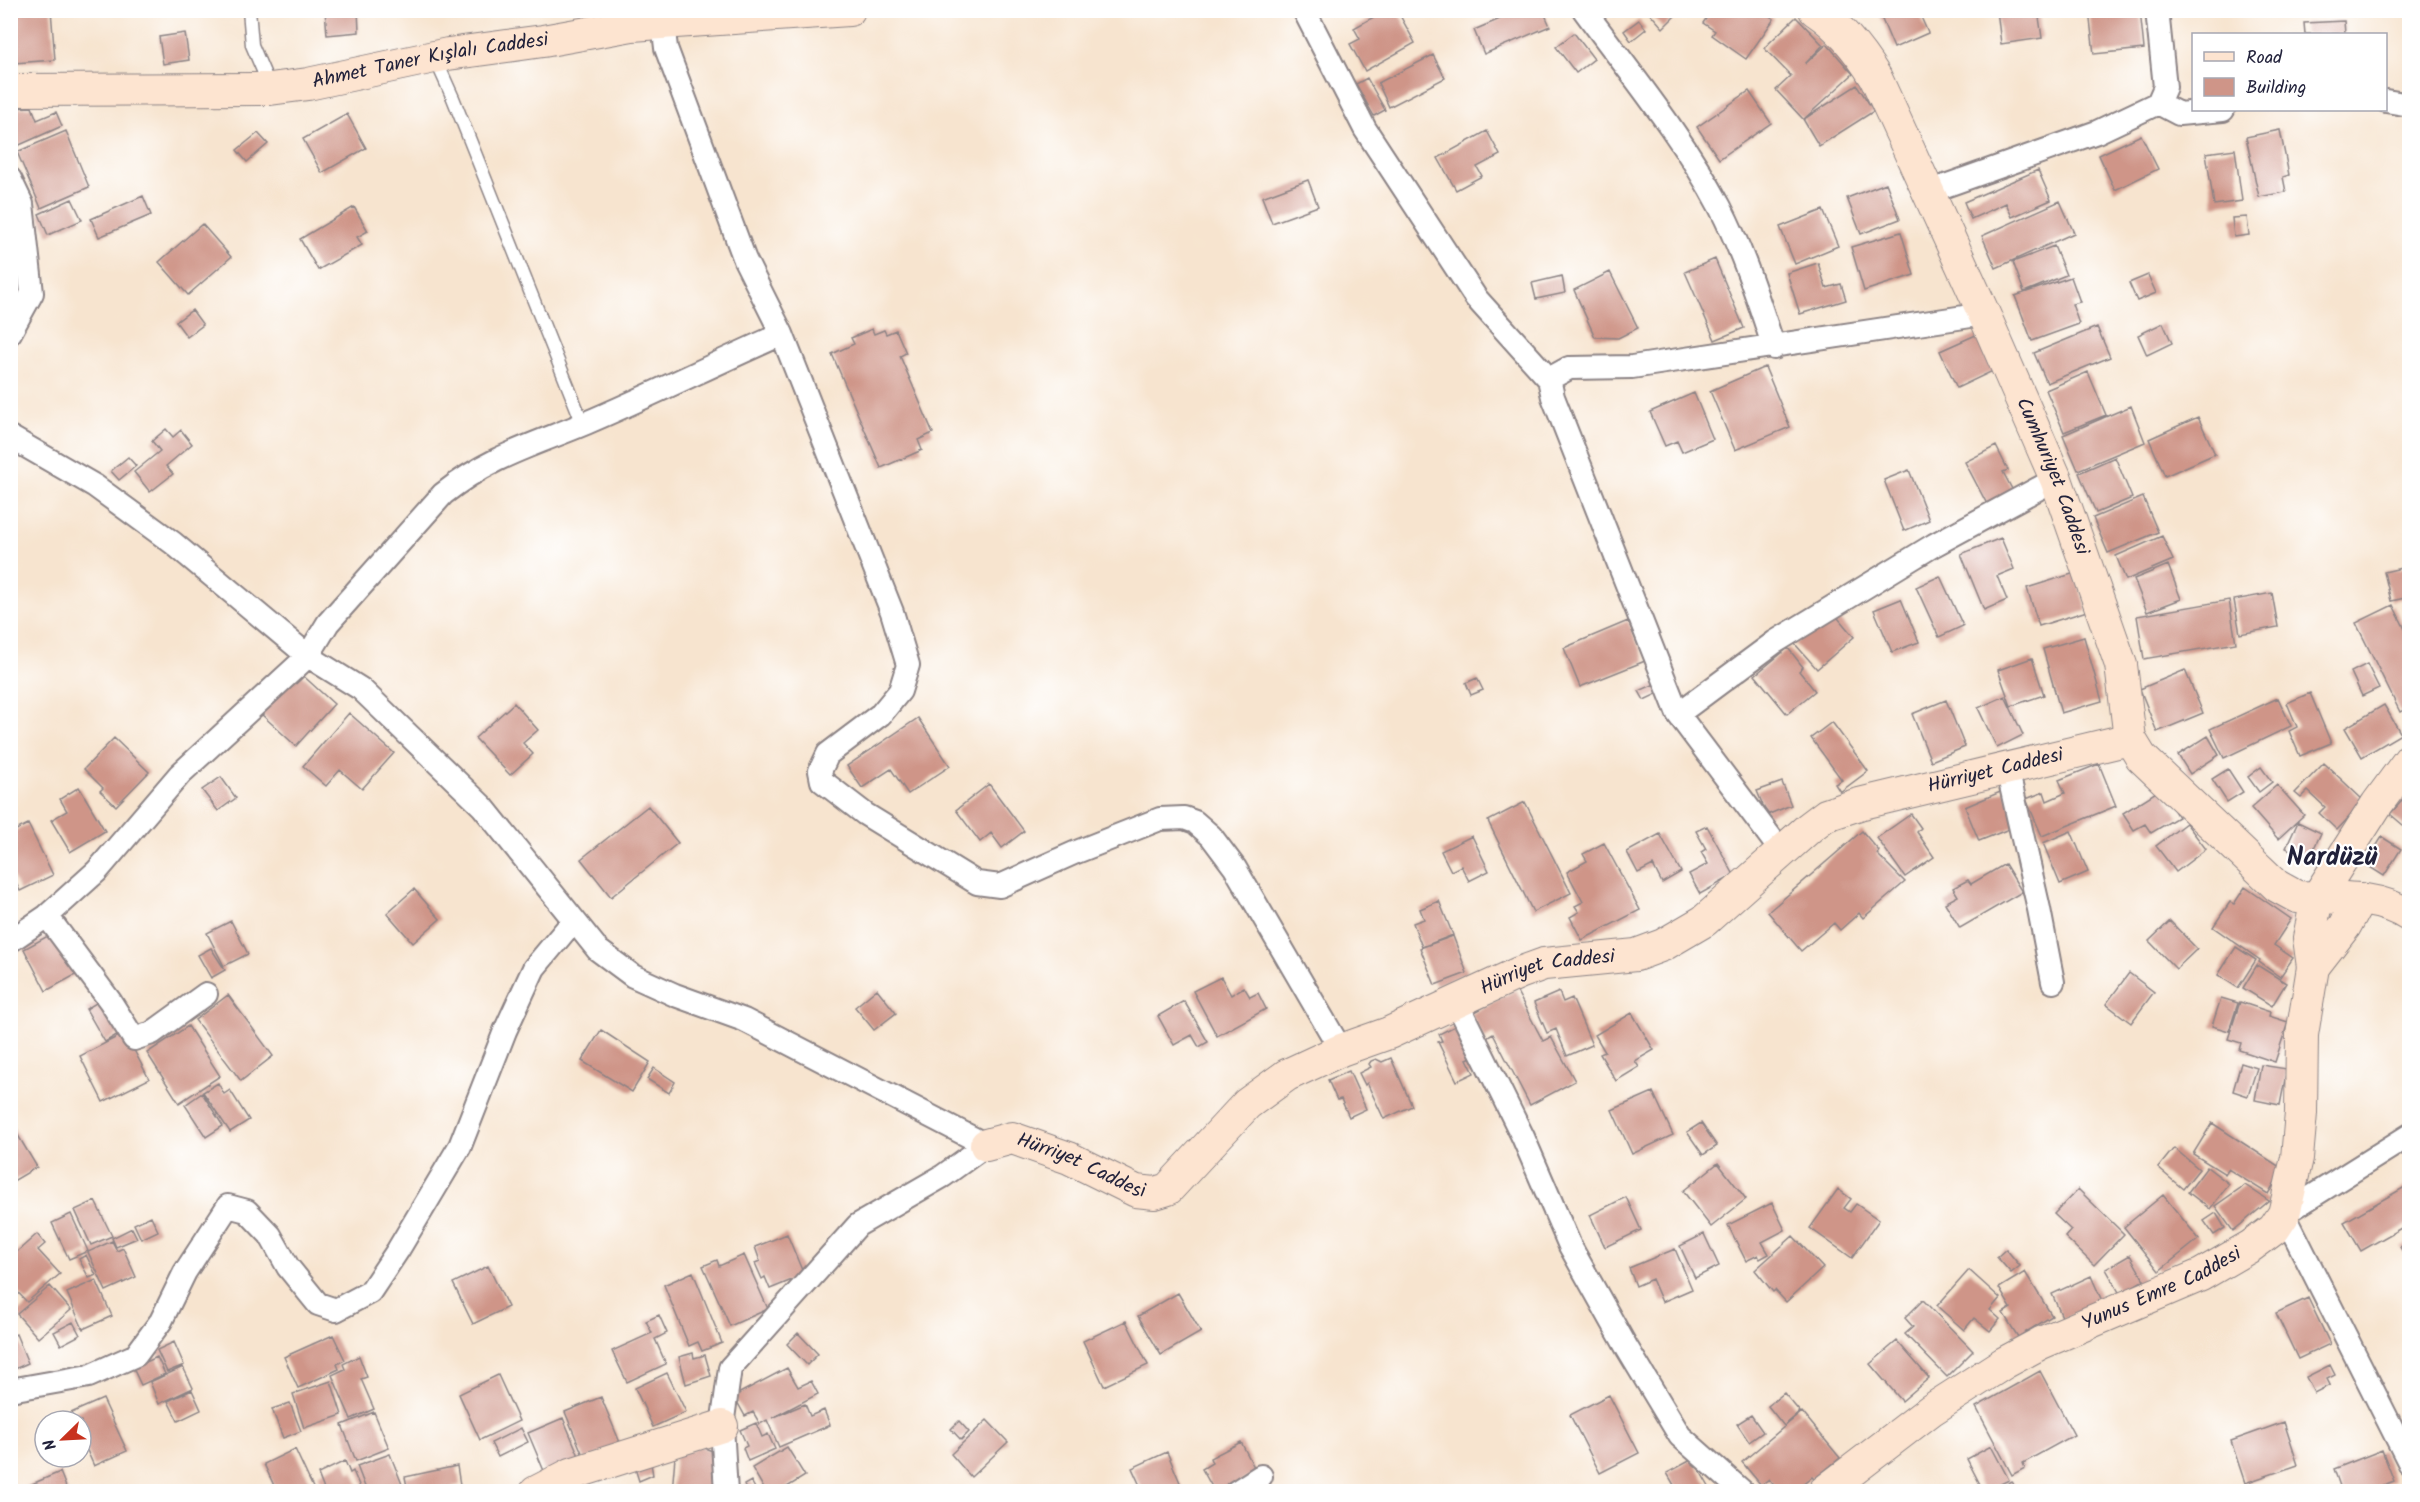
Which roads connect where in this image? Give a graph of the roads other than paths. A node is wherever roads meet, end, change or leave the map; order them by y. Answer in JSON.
{"nodes":[{"id":1,"x":249,"y":10,"type":"edge"},
{"id":2,"x":849,"y":10,"type":"edge"},
{"id":3,"x":1304,"y":10,"type":"edge"},
{"id":4,"x":1584,"y":10,"type":"edge"},
{"id":5,"x":2157,"y":10,"type":"edge"},
{"id":6,"x":1829,"y":14,"type":"edge"},
{"id":7,"x":653,"y":19,"type":"edge"},
{"id":8,"x":434,"y":57,"type":"junction"},
{"id":9,"x":270,"y":88,"type":"junction"},
{"id":10,"x":10,"y":90,"type":"edge"},
{"id":11,"x":2387,"y":101,"type":"edge"},
{"id":12,"x":2158,"y":103,"type":"junction"},
{"id":13,"x":2409,"y":105,"type":"edge"},
{"id":14,"x":2212,"y":111,"type":"edge"},
{"id":15,"x":10,"y":179,"type":"edge"},
{"id":16,"x":1928,"y":192,"type":"junction"},
{"id":17,"x":1984,"y":314,"type":"junction"},
{"id":18,"x":10,"y":333,"type":"edge"},
{"id":19,"x":782,"y":334,"type":"junction"},
{"id":20,"x":1773,"y":348,"type":"junction"},
{"id":21,"x":1550,"y":380,"type":"junction"},
{"id":22,"x":583,"y":424,"type":"junction"},
{"id":23,"x":10,"y":437,"type":"edge"},
{"id":24,"x":2056,"y":479,"type":"junction"},
{"id":25,"x":308,"y":656,"type":"junction"},
{"id":26,"x":1678,"y":714,"type":"junction"},
{"id":27,"x":2130,"y":739,"type":"junction"},
{"id":28,"x":2409,"y":759,"type":"edge"},
{"id":29,"x":2007,"y":768,"type":"junction"},
{"id":30,"x":1781,"y":851,"type":"junction"},
{"id":31,"x":2317,"y":898,"type":"junction"},
{"id":32,"x":2360,"y":899,"type":"junction"},
{"id":33,"x":47,"y":916,"type":"junction"},
{"id":34,"x":2409,"y":916,"type":"edge"},
{"id":35,"x":574,"y":920,"type":"junction"},
{"id":36,"x":10,"y":941,"type":"edge"},
{"id":37,"x":2313,"y":967,"type":"junction"},
{"id":38,"x":2053,"y":982,"type":"dead end"},
{"id":39,"x":206,"y":994,"type":"dead end"},
{"id":40,"x":1456,"y":1001,"type":"junction"},
{"id":41,"x":1341,"y":1050,"type":"junction"},
{"id":42,"x":2409,"y":1135,"type":"edge"},
{"id":43,"x":986,"y":1145,"type":"junction"},
{"id":44,"x":2284,"y":1214,"type":"junction"},
{"id":45,"x":10,"y":1390,"type":"edge"},
{"id":46,"x":722,"y":1426,"type":"junction"},
{"id":47,"x":2409,"y":1464,"type":"edge"},
{"id":48,"x":1261,"y":1476,"type":"dead end"},
{"id":49,"x":536,"y":1491,"type":"edge"},
{"id":50,"x":726,"y":1491,"type":"edge"},
{"id":51,"x":1236,"y":1491,"type":"edge"},
{"id":52,"x":1743,"y":1491,"type":"edge"},
{"id":53,"x":1824,"y":1491,"type":"edge"}],
"edges":[{"from":1,"to":9,"type":"lane"},
{"from":2,"to":7,"type":"street","name":"Ahmet Taner Kışlalı Caddesi"},
{"from":3,"to":21,"type":"street"},
{"from":4,"to":20,"type":"street"},
{"from":5,"to":12,"type":"street"},
{"from":6,"to":16,"type":"street","name":"Cumhuriyet Caddesi"},
{"from":7,"to":8,"type":"street","name":"Ahmet Taner Kışlalı Caddesi"},
{"from":7,"to":19,"type":"street"},
{"from":8,"to":9,"type":"street","name":"Ahmet Taner Kışlalı Caddesi"},
{"from":8,"to":22,"type":"lane"},
{"from":9,"to":10,"type":"street","name":"Ahmet Taner Kışlalı Caddesi"},
{"from":11,"to":13,"type":"street"},
{"from":12,"to":14,"type":"street"},
{"from":12,"to":16,"type":"street"},
{"from":15,"to":18,"type":"street"},
{"from":16,"to":17,"type":"street","name":"Cumhuriyet Caddesi"},
{"from":17,"to":20,"type":"street"},
{"from":17,"to":24,"type":"street","name":"Cumhuriyet Caddesi"},
{"from":19,"to":22,"type":"street"},
{"from":19,"to":41,"type":"street"},
{"from":20,"to":21,"type":"street"},
{"from":21,"to":26,"type":"street"},
{"from":22,"to":25,"type":"street"},
{"from":23,"to":25,"type":"street"},
{"from":24,"to":26,"type":"street"},
{"from":24,"to":27,"type":"street","name":"Cumhuriyet Caddesi"},
{"from":25,"to":33,"type":"street"},
{"from":25,"to":35,"type":"street"},
{"from":26,"to":30,"type":"street"},
{"from":27,"to":29,"type":"street","name":"Hürriyet Caddesi"},
{"from":27,"to":31,"type":"street","name":"Cumhuriyet Caddesi"},
{"from":28,"to":31,"type":"street"},
{"from":29,"to":30,"type":"street","name":"Hürriyet Caddesi"},
{"from":29,"to":38,"type":"street"},
{"from":30,"to":40,"type":"street","name":"Hürriyet Caddesi"},
{"from":31,"to":32,"type":"street","name":"Cumhuriyet Caddesi"},
{"from":31,"to":37,"type":"street"},
{"from":32,"to":34,"type":"street","name":"Cumhuriyet Caddesi"},
{"from":32,"to":37,"type":"street"},
{"from":33,"to":36,"type":"street"},
{"from":33,"to":39,"type":"street"},
{"from":35,"to":43,"type":"street"},
{"from":35,"to":45,"type":"street"},
{"from":37,"to":44,"type":"street"},
{"from":40,"to":41,"type":"street","name":"Hürriyet Caddesi"},
{"from":40,"to":52,"type":"street"},
{"from":41,"to":43,"type":"street","name":"Hürriyet Caddesi"},
{"from":42,"to":44,"type":"street"},
{"from":43,"to":46,"type":"street"},
{"from":44,"to":47,"type":"street"},
{"from":44,"to":53,"type":"street","name":"Yunus Emre Caddesi"},
{"from":46,"to":49,"type":"street"},
{"from":46,"to":50,"type":"street"},
{"from":48,"to":51,"type":"street"}]}
